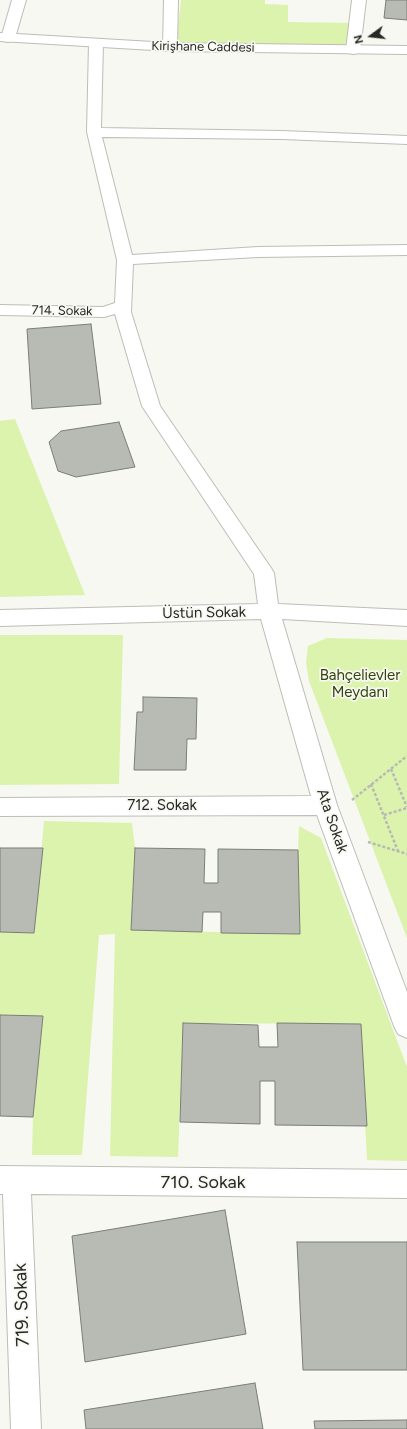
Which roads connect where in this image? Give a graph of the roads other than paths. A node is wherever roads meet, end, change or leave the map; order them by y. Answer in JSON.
{"nodes":[{"id":1,"x":19,"y":0,"type":"edge"},
{"id":2,"x":171,"y":0,"type":"edge"},
{"id":3,"x":360,"y":0,"type":"edge"},
{"id":4,"x":4,"y":38,"type":"edge"},
{"id":5,"x":96,"y":43,"type":"junction"},
{"id":6,"x":170,"y":46,"type":"junction"},
{"id":7,"x":353,"y":50,"type":"junction"},
{"id":8,"x":407,"y":50,"type":"edge"},
{"id":9,"x":94,"y":132,"type":"junction"},
{"id":10,"x":407,"y":140,"type":"edge"},
{"id":11,"x":407,"y":250,"type":"edge"},
{"id":12,"x":125,"y":260,"type":"junction"},
{"id":13,"x":123,"y":306,"type":"junction"},
{"id":14,"x":0,"y":310,"type":"edge"},
{"id":15,"x":269,"y":611,"type":"junction"},
{"id":16,"x":0,"y":618,"type":"edge"},
{"id":17,"x":407,"y":618,"type":"edge"},
{"id":18,"x":0,"y":807,"type":"edge"},
{"id":19,"x":327,"y":811,"type":"junction"},
{"id":20,"x":407,"y":1026,"type":"edge"},
{"id":21,"x":9,"y":1181,"type":"edge"},
{"id":22,"x":407,"y":1184,"type":"edge"},
{"id":23,"x":26,"y":1429,"type":"edge"}],
"edges":[{"from":1,"to":4,"type":"street"},
{"from":2,"to":6,"type":"street"},
{"from":3,"to":7,"type":"street"},
{"from":4,"to":5,"type":"street","name":"Kirişhane Caddesi"},
{"from":5,"to":6,"type":"street","name":"Kirişhane Caddesi"},
{"from":5,"to":9,"type":"street","name":"Ata Sokak"},
{"from":6,"to":7,"type":"street","name":"Kirişhane Caddesi"},
{"from":7,"to":8,"type":"street","name":"Kirişhane Caddesi"},
{"from":9,"to":10,"type":"street"},
{"from":9,"to":12,"type":"street","name":"Ata Sokak"},
{"from":11,"to":12,"type":"street"},
{"from":12,"to":13,"type":"street","name":"Ata Sokak"},
{"from":13,"to":14,"type":"street","name":"714. Sokak"},
{"from":13,"to":15,"type":"street","name":"Ata Sokak"},
{"from":15,"to":16,"type":"street","name":"Üstün Sokak"},
{"from":15,"to":17,"type":"street","name":"Üstün Sokak"},
{"from":15,"to":19,"type":"street","name":"Ata Sokak"},
{"from":18,"to":19,"type":"street","name":"712. Sokak"},
{"from":19,"to":20,"type":"street","name":"Ata Sokak"},
{"from":21,"to":22,"type":"street","name":"710. Sokak"},
{"from":21,"to":23,"type":"street","name":"719. Sokak"}]}
